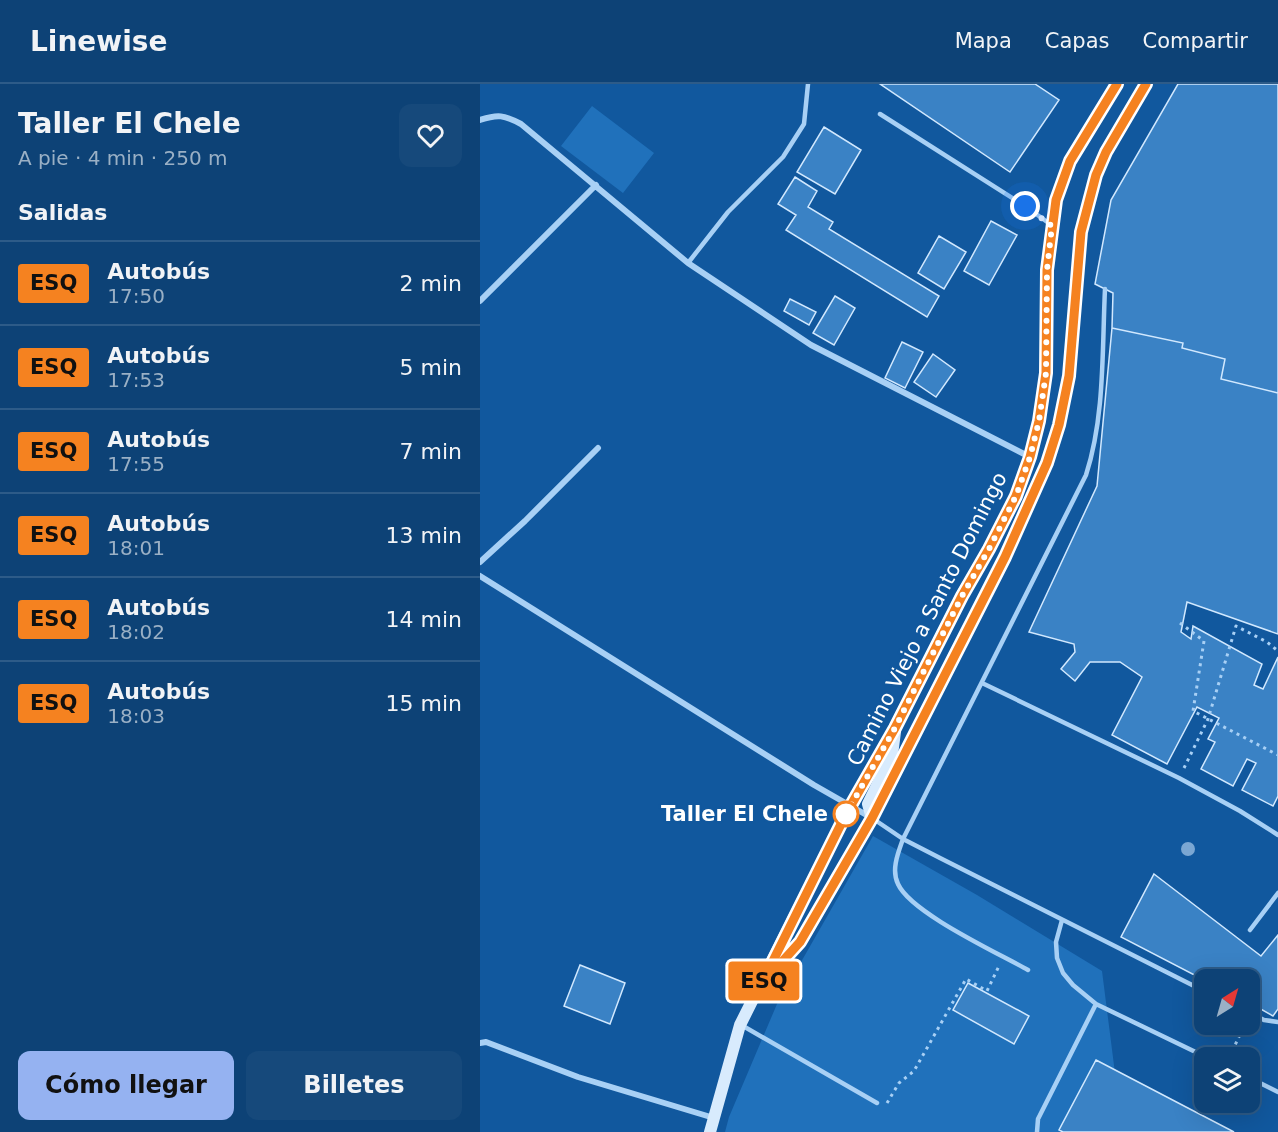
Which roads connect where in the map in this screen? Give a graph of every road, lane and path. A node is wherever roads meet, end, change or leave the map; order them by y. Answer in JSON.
{"nodes":[{"id":1,"x":808,"y":84,"type":"edge"},
{"id":2,"x":1117,"y":84,"type":"edge"},
{"id":3,"x":1146,"y":84,"type":"edge"},
{"id":4,"x":880,"y":114,"type":"dead end"},
{"id":5,"x":480,"y":120,"type":"edge"},
{"id":6,"x":596,"y":185,"type":"junction"},
{"id":7,"x":1052,"y":226,"type":"junction"},
{"id":8,"x":688,"y":263,"type":"junction"},
{"id":9,"x":1105,"y":289,"type":"dead end"},
{"id":10,"x":480,"y":301,"type":"edge"},
{"id":11,"x":598,"y":448,"type":"dead end"},
{"id":12,"x":1030,"y":457,"type":"junction"},
{"id":13,"x":480,"y":562,"type":"edge"},
{"id":14,"x":480,"y":576,"type":"edge"},
{"id":15,"x":1180,"y":623,"type":"dead end"},
{"id":16,"x":1278,"y":651,"type":"edge"},
{"id":17,"x":982,"y":683,"type":"junction"},
{"id":18,"x":1208,"y":719,"type":"junction"},
{"id":19,"x":895,"y":728,"type":"junction"},
{"id":20,"x":1278,"y":755,"type":"edge"},
{"id":21,"x":1179,"y":778,"type":"junction"},
{"id":22,"x":852,"y":805,"type":"junction"},
{"id":23,"x":872,"y":818,"type":"junction"},
{"id":24,"x":1278,"y":836,"type":"edge"},
{"id":25,"x":903,"y":839,"type":"junction"},
{"id":26,"x":1278,"y":893,"type":"edge"},
{"id":27,"x":1062,"y":921,"type":"junction"},
{"id":28,"x":1250,"y":930,"type":"dead end"},
{"id":29,"x":997,"y":969,"type":"dead end"},
{"id":30,"x":1028,"y":970,"type":"dead end"},
{"id":31,"x":761,"y":985,"type":"junction"},
{"id":32,"x":1194,"y":986,"type":"edge"},
{"id":33,"x":1096,"y":1004,"type":"junction"},
{"id":34,"x":1260,"y":1018,"type":"edge"},
{"id":35,"x":1278,"y":1022,"type":"edge"},
{"id":36,"x":740,"y":1025,"type":"junction"},
{"id":37,"x":482,"y":1041,"type":"edge"},
{"id":38,"x":1194,"y":1051,"type":"edge"},
{"id":39,"x":1260,"y":1083,"type":"edge"},
{"id":40,"x":1278,"y":1092,"type":"edge"},
{"id":41,"x":878,"y":1103,"type":"joint"},
{"id":42,"x":714,"y":1118,"type":"junction"},
{"id":43,"x":710,"y":1132,"type":"edge"},
{"id":44,"x":1037,"y":1132,"type":"edge"}],
"edges":[{"from":1,"to":8,"type":"lane"},
{"from":2,"to":7,"type":"street","name":"Camino Viejo a Santo Domingo"},
{"from":3,"to":23,"type":"street","name":"Camino Viejo a Santo Domingo"},
{"from":4,"to":7,"type":"lane"},
{"from":5,"to":6,"type":"street"},
{"from":6,"to":8,"type":"street"},
{"from":6,"to":10,"type":"street"},
{"from":7,"to":12,"type":"street","name":"Camino Viejo a Santo Domingo"},
{"from":8,"to":12,"type":"street"},
{"from":9,"to":17,"type":"lane"},
{"from":11,"to":13,"type":"street"},
{"from":12,"to":19,"type":"street","name":"Camino Viejo a Santo Domingo"},
{"from":14,"to":22,"type":"street"},
{"from":15,"to":18,"type":"path"},
{"from":16,"to":18,"type":"path"},
{"from":17,"to":21,"type":"lane"},
{"from":17,"to":25,"type":"lane"},
{"from":18,"to":20,"type":"path"},
{"from":18,"to":21,"type":"path"},
{"from":19,"to":22,"type":"street","name":"Camino Viejo a Santo Domingo"},
{"from":19,"to":23,"type":"street"},
{"from":21,"to":24,"type":"lane"},
{"from":22,"to":23,"type":"street"},
{"from":22,"to":31,"type":"street","name":"Camino Viejo a Santo Domingo"},
{"from":23,"to":25,"type":"lane"},
{"from":23,"to":31,"type":"street","name":"Camino Viejo a Santo Domingo"},
{"from":25,"to":27,"type":"lane"},
{"from":25,"to":30,"type":"lane"},
{"from":26,"to":28,"type":"lane"},
{"from":27,"to":32,"type":"lane"},
{"from":27,"to":33,"type":"lane"},
{"from":29,"to":41,"type":"path"},
{"from":31,"to":36,"type":"street","name":"Camino Viejo a Santo Domingo"},
{"from":33,"to":38,"type":"lane"},
{"from":33,"to":44,"type":"lane"},
{"from":34,"to":35,"type":"lane"},
{"from":36,"to":41,"type":"lane"},
{"from":36,"to":42,"type":"street","name":"Camino Viejo a Santo Domingo"},
{"from":37,"to":42,"type":"street"},
{"from":39,"to":40,"type":"lane"},
{"from":42,"to":43,"type":"street","name":"Camino Viejo a Santo Domingo"}]}
